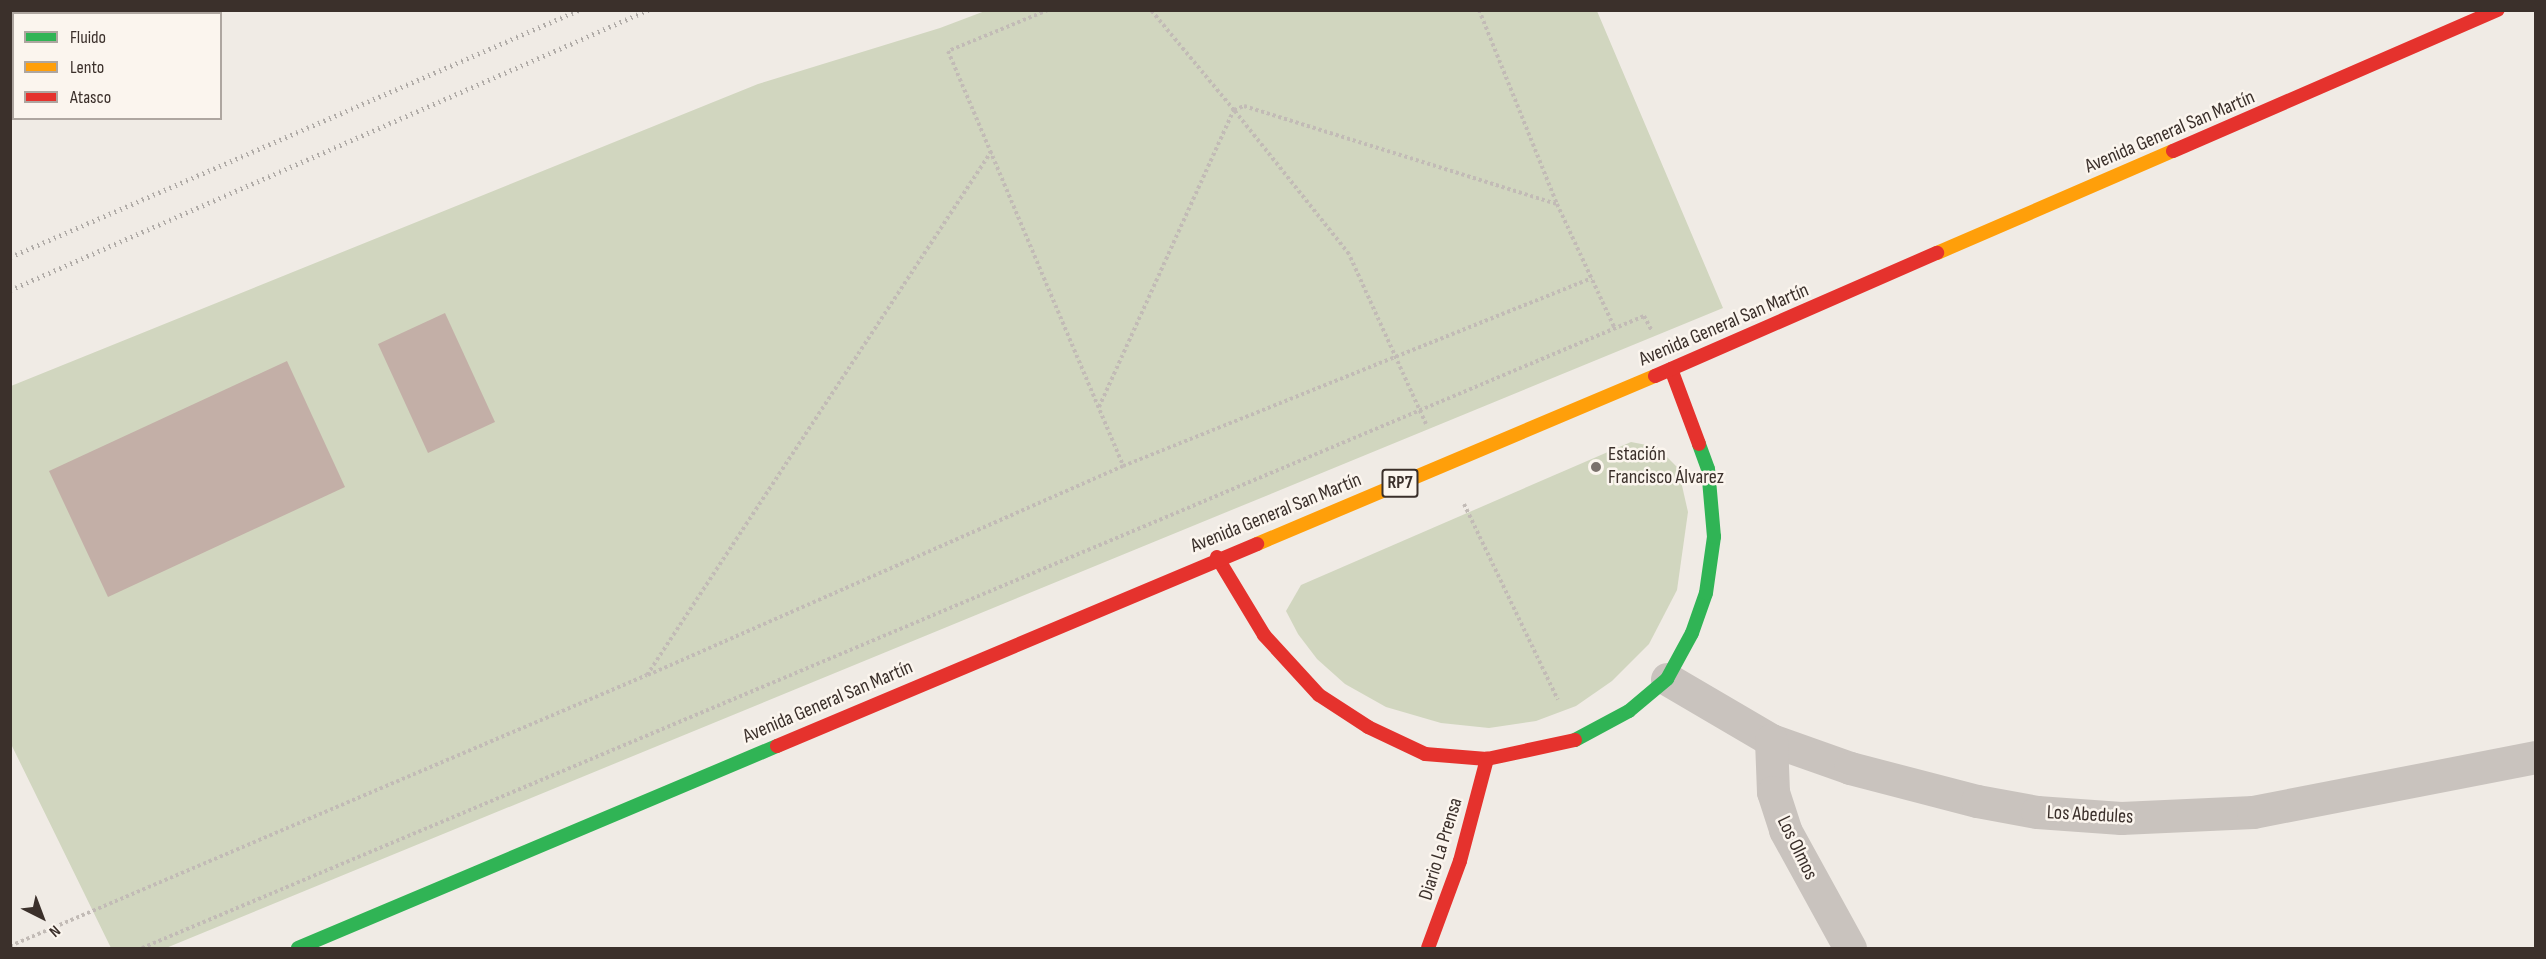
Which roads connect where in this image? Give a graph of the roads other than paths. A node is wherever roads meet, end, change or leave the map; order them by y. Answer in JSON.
{"nodes":[{"id":1,"x":2498,"y":10,"type":"edge"},
{"id":2,"x":1671,"y":369,"type":"junction"},
{"id":3,"x":1217,"y":557,"type":"junction"},
{"id":4,"x":1667,"y":679,"type":"junction"},
{"id":5,"x":1771,"y":740,"type":"junction"},
{"id":6,"x":2535,"y":757,"type":"edge"},
{"id":7,"x":1488,"y":759,"type":"junction"},
{"id":8,"x":298,"y":948,"type":"edge"},
{"id":9,"x":1428,"y":948,"type":"edge"},
{"id":10,"x":1850,"y":948,"type":"edge"}],
"edges":[{"from":1,"to":2,"type":"main road","name":"Avenida General San Martín","number":"RP7"},
{"from":2,"to":3,"type":"main road","name":"Avenida General San Martín","number":"RP7"},
{"from":2,"to":4,"type":"main road"},
{"from":3,"to":7,"type":"main road"},
{"from":3,"to":8,"type":"main road","name":"Avenida General San Martín","number":"RP7"},
{"from":4,"to":5,"type":"street","name":"Los Abedules"},
{"from":4,"to":7,"type":"main road"},
{"from":5,"to":6,"type":"street","name":"Los Abedules"},
{"from":5,"to":10,"type":"street","name":"Los Olmos"},
{"from":7,"to":9,"type":"main road","name":"Diario La Prensa"}]}
